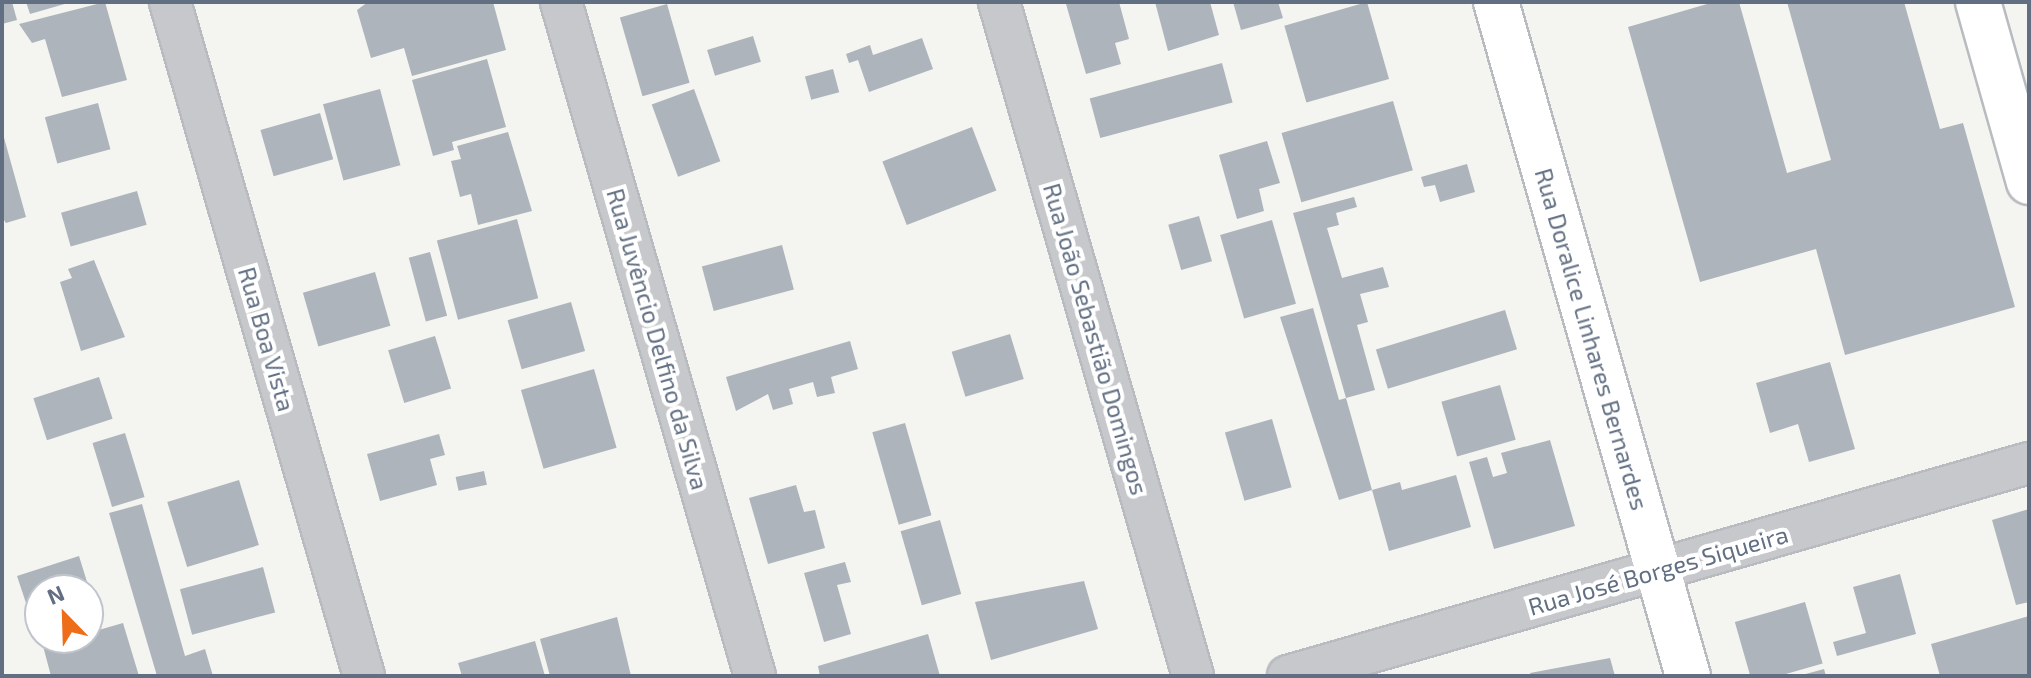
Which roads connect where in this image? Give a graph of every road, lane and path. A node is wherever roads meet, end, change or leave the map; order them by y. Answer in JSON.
{"nodes":[{"id":1,"x":170,"y":2,"type":"edge"},
{"id":2,"x":561,"y":2,"type":"edge"},
{"id":3,"x":999,"y":2,"type":"edge"},
{"id":4,"x":1496,"y":2,"type":"edge"},
{"id":5,"x":1978,"y":2,"type":"edge"},
{"id":6,"x":2029,"y":182,"type":"edge"},
{"id":7,"x":2029,"y":463,"type":"edge"},
{"id":8,"x":1657,"y":570,"type":"junction"},
{"id":9,"x":364,"y":676,"type":"edge"},
{"id":10,"x":755,"y":676,"type":"edge"},
{"id":11,"x":1193,"y":676,"type":"edge"},
{"id":12,"x":1288,"y":676,"type":"edge"},
{"id":13,"x":1688,"y":676,"type":"edge"}],
"edges":[{"from":1,"to":9,"type":"street","name":"Rua Boa Vista"},
{"from":2,"to":10,"type":"street","name":"Rua Juvêncio Delfino da Silva"},
{"from":3,"to":11,"type":"street","name":"Rua João Sebastião Domingos"},
{"from":4,"to":8,"type":"street","name":"Rua Doralice Linhares Bernardes"},
{"from":5,"to":6,"type":"street"},
{"from":7,"to":8,"type":"street","name":"Rua José Borges Siqueira"},
{"from":8,"to":12,"type":"street","name":"Rua José Borges Siqueira"},
{"from":8,"to":13,"type":"street","name":"Rua Doralice Linhares Bernardes"}]}
